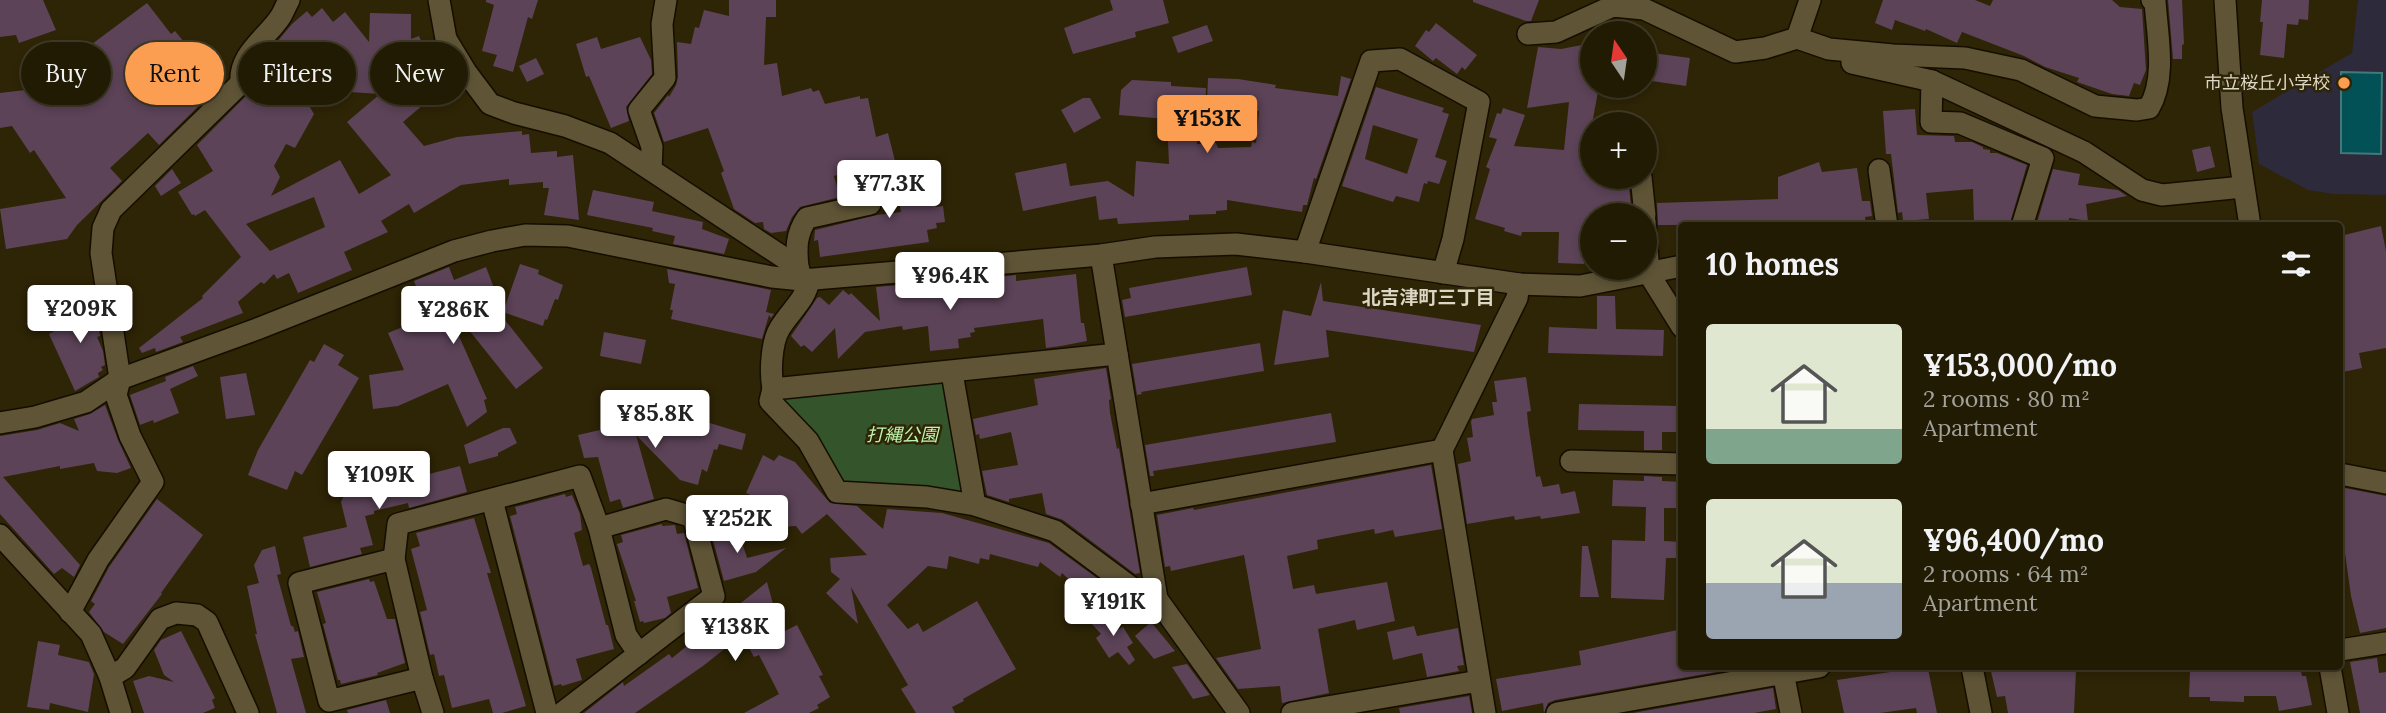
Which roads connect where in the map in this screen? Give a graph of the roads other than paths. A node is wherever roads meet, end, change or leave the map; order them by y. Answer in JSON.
{"nodes":[{"id":1,"x":289,"y":0,"type":"edge"},
{"id":2,"x":439,"y":0,"type":"edge"},
{"id":3,"x":666,"y":0,"type":"edge"},
{"id":4,"x":1810,"y":0,"type":"edge"},
{"id":5,"x":2152,"y":0,"type":"edge"},
{"id":6,"x":2225,"y":0,"type":"edge"},
{"id":7,"x":1528,"y":34,"type":"dead end"},
{"id":8,"x":1797,"y":38,"type":"junction"},
{"id":9,"x":1853,"y":51,"type":"junction"},
{"id":10,"x":1932,"y":81,"type":"junction"},
{"id":11,"x":651,"y":170,"type":"junction"},
{"id":12,"x":1879,"y":170,"type":"dead end"},
{"id":13,"x":2244,"y":187,"type":"junction"},
{"id":14,"x":870,"y":204,"type":"dead end"},
{"id":15,"x":1886,"y":222,"type":"edge"},
{"id":16,"x":2023,"y":222,"type":"edge"},
{"id":17,"x":2249,"y":222,"type":"edge"},
{"id":18,"x":1305,"y":252,"type":"junction"},
{"id":19,"x":1101,"y":255,"type":"junction"},
{"id":20,"x":1678,"y":267,"type":"edge"},
{"id":21,"x":1657,"y":272,"type":"edge"},
{"id":22,"x":1443,"y":273,"type":"junction"},
{"id":23,"x":803,"y":276,"type":"junction"},
{"id":24,"x":1614,"y":280,"type":"edge"},
{"id":25,"x":1653,"y":280,"type":"edge"},
{"id":26,"x":1519,"y":285,"type":"junction"},
{"id":27,"x":1678,"y":321,"type":"edge"},
{"id":28,"x":1117,"y":354,"type":"junction"},
{"id":29,"x":951,"y":373,"type":"junction"},
{"id":30,"x":120,"y":379,"type":"junction"},
{"id":31,"x":773,"y":389,"type":"junction"},
{"id":32,"x":0,"y":424,"type":"edge"},
{"id":33,"x":1442,"y":450,"type":"junction"},
{"id":34,"x":1571,"y":461,"type":"dead end"},
{"id":35,"x":1678,"y":464,"type":"edge"},
{"id":36,"x":2343,"y":475,"type":"edge"},
{"id":37,"x":2386,"y":483,"type":"edge"},
{"id":38,"x":492,"y":500,"type":"junction"},
{"id":39,"x":1141,"y":504,"type":"junction"},
{"id":40,"x":975,"y":505,"type":"junction"},
{"id":41,"x":599,"y":528,"type":"junction"},
{"id":42,"x":0,"y":535,"type":"edge"},
{"id":43,"x":394,"y":559,"type":"junction"},
{"id":44,"x":1157,"y":599,"type":"junction"},
{"id":45,"x":70,"y":612,"type":"junction"},
{"id":46,"x":2386,"y":643,"type":"edge"},
{"id":47,"x":2343,"y":650,"type":"edge"},
{"id":48,"x":639,"y":654,"type":"junction"},
{"id":49,"x":1783,"y":670,"type":"edge"},
{"id":50,"x":1973,"y":670,"type":"edge"},
{"id":51,"x":2331,"y":670,"type":"edge"},
{"id":52,"x":110,"y":677,"type":"junction"},
{"id":53,"x":422,"y":678,"type":"junction"},
{"id":54,"x":1479,"y":681,"type":"junction"},
{"id":55,"x":121,"y":713,"type":"edge"},
{"id":56,"x":248,"y":713,"type":"edge"},
{"id":57,"x":433,"y":713,"type":"edge"},
{"id":58,"x":547,"y":713,"type":"edge"},
{"id":59,"x":562,"y":713,"type":"edge"},
{"id":60,"x":1239,"y":713,"type":"edge"},
{"id":61,"x":1292,"y":713,"type":"edge"},
{"id":62,"x":1485,"y":713,"type":"edge"},
{"id":63,"x":1558,"y":713,"type":"edge"},
{"id":64,"x":1791,"y":713,"type":"edge"},
{"id":65,"x":1981,"y":713,"type":"edge"},
{"id":66,"x":2338,"y":713,"type":"edge"}],
"edges":[{"from":1,"to":30,"type":"street"},
{"from":2,"to":11,"type":"street"},
{"from":3,"to":11,"type":"street"},
{"from":4,"to":8,"type":"street"},
{"from":5,"to":9,"type":"street"},
{"from":6,"to":13,"type":"street"},
{"from":7,"to":8,"type":"street"},
{"from":8,"to":9,"type":"street"},
{"from":9,"to":10,"type":"street"},
{"from":10,"to":13,"type":"street"},
{"from":10,"to":16,"type":"street"},
{"from":11,"to":23,"type":"street"},
{"from":12,"to":15,"type":"street"},
{"from":13,"to":17,"type":"street"},
{"from":14,"to":23,"type":"street"},
{"from":18,"to":19,"type":"street"},
{"from":18,"to":22,"type":"street"},
{"from":18,"to":22,"type":"street"},
{"from":19,"to":23,"type":"street"},
{"from":19,"to":28,"type":"street"},
{"from":20,"to":21,"type":"street"},
{"from":22,"to":26,"type":"street"},
{"from":23,"to":30,"type":"street"},
{"from":23,"to":31,"type":"street"},
{"from":24,"to":26,"type":"street"},
{"from":25,"to":27,"type":"street"},
{"from":26,"to":33,"type":"street"},
{"from":28,"to":29,"type":"street"},
{"from":28,"to":39,"type":"street"},
{"from":29,"to":31,"type":"street"},
{"from":29,"to":40,"type":"street"},
{"from":30,"to":32,"type":"street"},
{"from":30,"to":45,"type":"street"},
{"from":31,"to":40,"type":"street"},
{"from":33,"to":39,"type":"street"},
{"from":33,"to":54,"type":"street"},
{"from":34,"to":35,"type":"street"},
{"from":36,"to":37,"type":"street"},
{"from":38,"to":41,"type":"street"},
{"from":38,"to":43,"type":"street"},
{"from":38,"to":58,"type":"street"},
{"from":39,"to":44,"type":"street"},
{"from":40,"to":44,"type":"street"},
{"from":41,"to":48,"type":"street"},
{"from":41,"to":48,"type":"street"},
{"from":42,"to":45,"type":"street"},
{"from":43,"to":53,"type":"street"},
{"from":43,"to":53,"type":"street"},
{"from":44,"to":60,"type":"street"},
{"from":45,"to":52,"type":"street"},
{"from":46,"to":47,"type":"street"},
{"from":48,"to":59,"type":"street"},
{"from":49,"to":63,"type":"street"},
{"from":49,"to":64,"type":"street"},
{"from":50,"to":65,"type":"street"},
{"from":51,"to":66,"type":"street"},
{"from":52,"to":55,"type":"street"},
{"from":52,"to":56,"type":"street"},
{"from":53,"to":57,"type":"street"},
{"from":54,"to":61,"type":"street"},
{"from":54,"to":62,"type":"street"}]}
